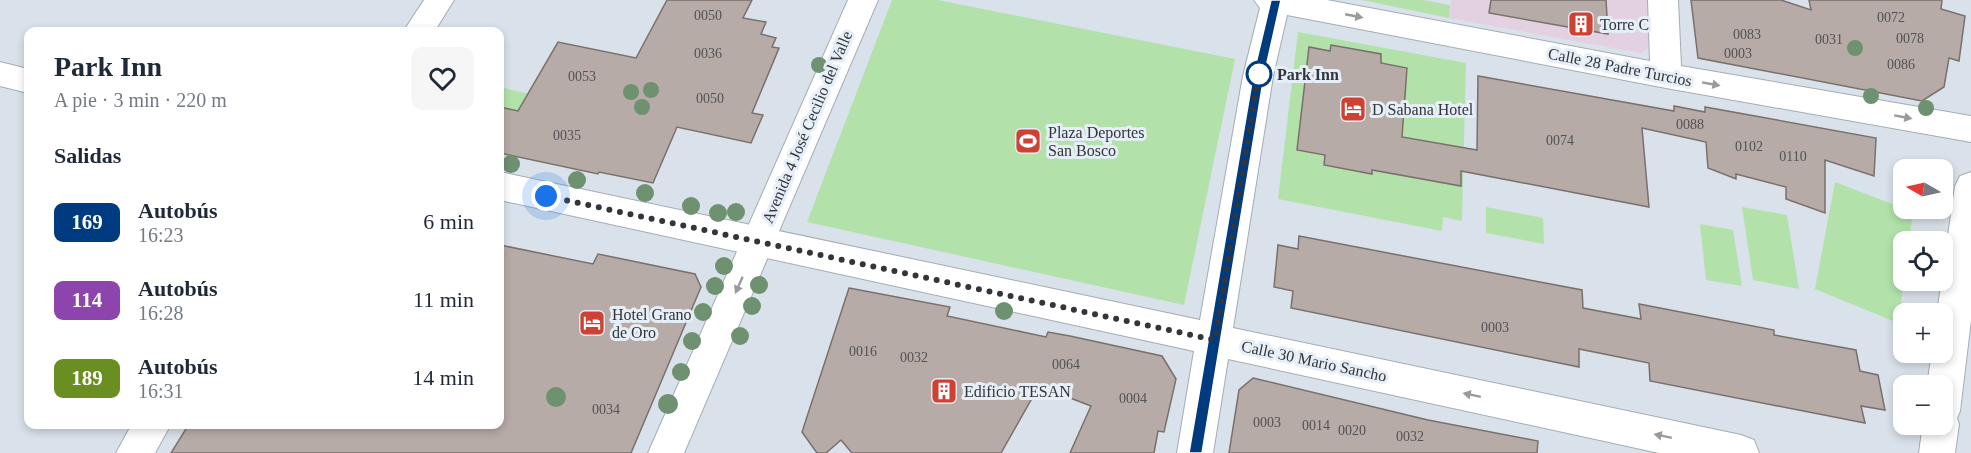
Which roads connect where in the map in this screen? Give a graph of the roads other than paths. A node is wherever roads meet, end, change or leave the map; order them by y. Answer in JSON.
{"nodes":[{"id":1,"x":439,"y":0,"type":"edge"},
{"id":2,"x":863,"y":0,"type":"edge"},
{"id":3,"x":1274,"y":0,"type":"edge"},
{"id":4,"x":1663,"y":0,"type":"edge"},
{"id":5,"x":421,"y":27,"type":"edge"},
{"id":6,"x":0,"y":74,"type":"edge"},
{"id":7,"x":1666,"y":76,"type":"junction"},
{"id":8,"x":24,"y":80,"type":"edge"},
{"id":9,"x":1971,"y":129,"type":"edge"},
{"id":10,"x":1971,"y":186,"type":"edge"},
{"id":11,"x":504,"y":187,"type":"edge"},
{"id":12,"x":759,"y":240,"type":"junction"},
{"id":13,"x":1215,"y":340,"type":"junction"},
{"id":14,"x":1947,"y":375,"type":"edge"},
{"id":15,"x":150,"y":429,"type":"edge"},
{"id":16,"x":1939,"y":435,"type":"edge"},
{"id":17,"x":134,"y":453,"type":"edge"},
{"id":18,"x":666,"y":453,"type":"edge"},
{"id":19,"x":1195,"y":453,"type":"edge"},
{"id":20,"x":1741,"y":453,"type":"edge"},
{"id":21,"x":1937,"y":453,"type":"edge"}],
"edges":[{"from":1,"to":5,"type":"street"},
{"from":2,"to":12,"type":"street","name":"Avenida 4 José Cecilio del Valle"},
{"from":3,"to":7,"type":"street","name":"Calle 28 Padre Turcios","one_way":true},
{"from":3,"to":13,"type":"street"},
{"from":4,"to":7,"type":"street"},
{"from":6,"to":8,"type":"street"},
{"from":7,"to":9,"type":"street","name":"Calle 28 Padre Turcios","one_way":true},
{"from":10,"to":14,"type":"street"},
{"from":11,"to":12,"type":"street","name":"Calle 30 Mario Sancho"},
{"from":12,"to":13,"type":"street","name":"Calle 30 Mario Sancho"},
{"from":12,"to":18,"type":"street","name":"Avenida 4 José Cecilio del Valle","one_way":true},
{"from":13,"to":19,"type":"street"},
{"from":20,"to":13,"type":"street","name":"Calle 30 Mario Sancho","one_way":true},
{"from":15,"to":17,"type":"street"},
{"from":16,"to":21,"type":"street"}]}
